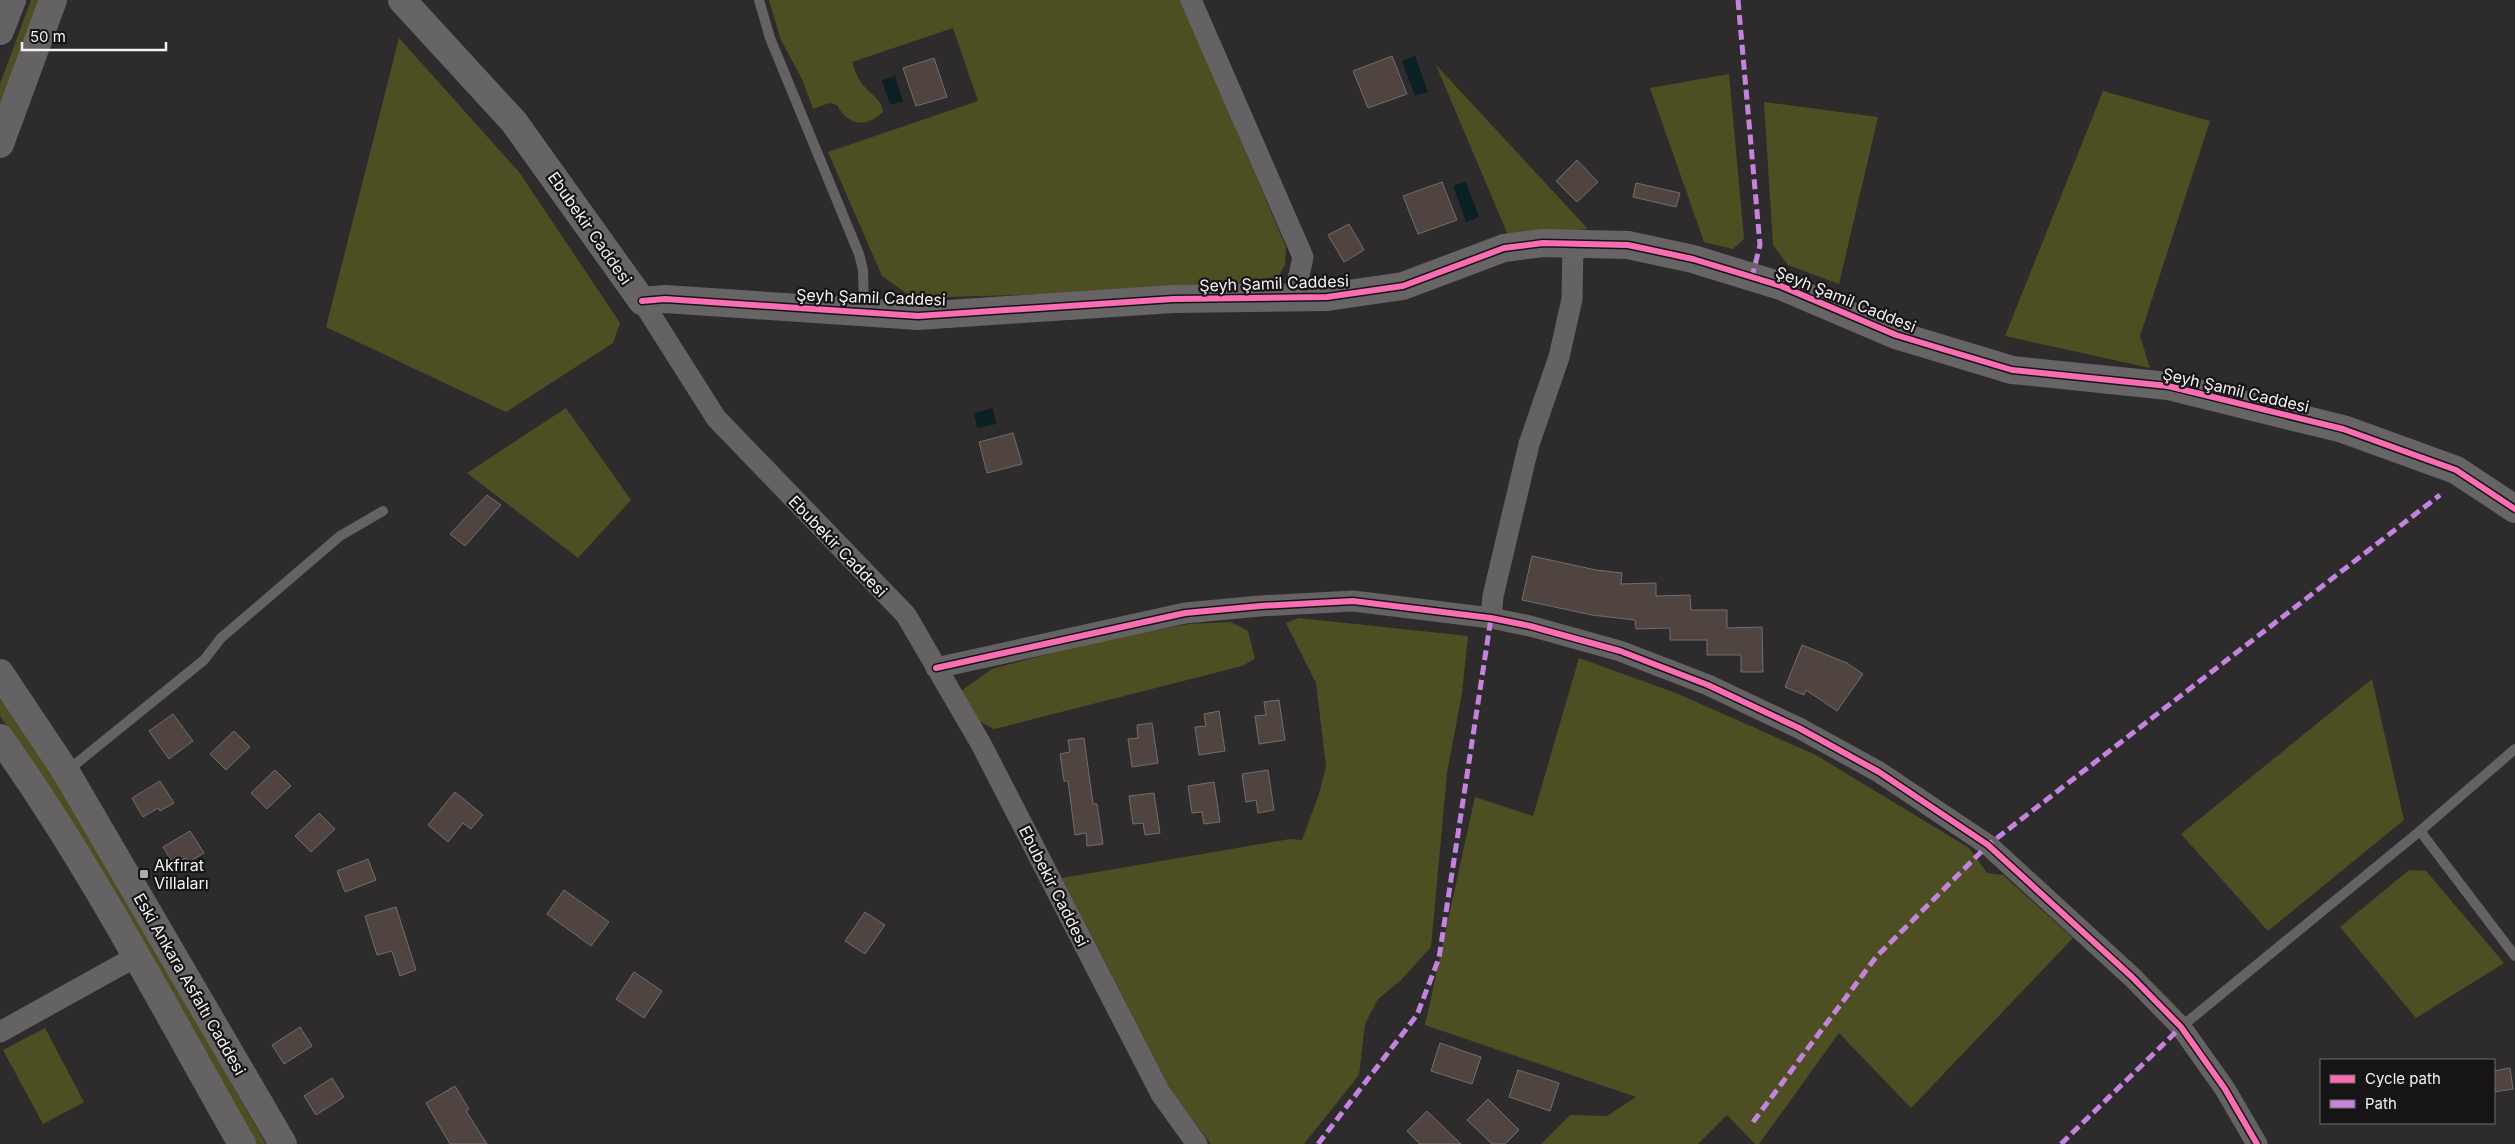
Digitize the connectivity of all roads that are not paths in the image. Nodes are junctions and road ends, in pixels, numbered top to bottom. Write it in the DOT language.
graph roads {
  1 [pos="12,0"];
  2 [pos="53,0"];
  3 [pos="402,0"];
  4 [pos="759,0"];
  5 [pos="1191,0"];
  6 [pos="0,31"];
  7 [pos="0,144"];
  8 [pos="1573,243"];
  9 [pos="1294,298"];
  10 [pos="642,301"];
  11 [pos="864,312"];
  12 [pos="2515,509"];
  13 [pos="383,511"];
  14 [pos="1491,618"];
  15 [pos="936,668"];
  16 [pos="0,673"];
  17 [pos="0,738"];
  18 [pos="2515,749"];
  19 [pos="66,772"];
  20 [pos="2420,831"];
  21 [pos="136,956"];
  22 [pos="2515,956"];
  23 [pos="2181,1027"];
  24 [pos="0,1032"];
  25 [pos="242,1144"];
  26 [pos="283,1144"];
  27 [pos="1197,1144"];
  28 [pos="2257,1144"];
  1 -- 6 [label="main road"];
  2 -- 7 [label="main road"];
  3 -- 10 [label="street, Ebubekir Caddesi"];
  4 -- 11 [label="lane"];
  5 -- 9 [label="street"];
  8 -- 9 [label="street, Şeyh Şamil Caddesi"];
  8 -- 12 [label="street, Şeyh Şamil Caddesi"];
  8 -- 14 [label="street"];
  9 -- 11 [label="street, Şeyh Şamil Caddesi"];
  10 -- 11 [label="street, Şeyh Şamil Caddesi"];
  10 -- 15 [label="street, Ebubekir Caddesi"];
  13 -- 19 [label="lane"];
  14 -- 15 [label="street"];
  14 -- 23 [label="street"];
  15 -- 27 [label="street, Ebubekir Caddesi"];
  16 -- 19 [label="main road, Eski Ankara Asfaltı Caddesi"];
  17 -- 21 [label="main road, Eski Ankara Asfaltı Caddesi"];
  18 -- 20 [label="lane"];
  19 -- 26 [label="main road, Eski Ankara Asfaltı Caddesi"];
  20 -- 22 [label="lane"];
  20 -- 23 [label="lane"];
  21 -- 24 [label="street"];
  21 -- 25 [label="main road, Eski Ankara Asfaltı Caddesi"];
  23 -- 28 [label="street"];
}
